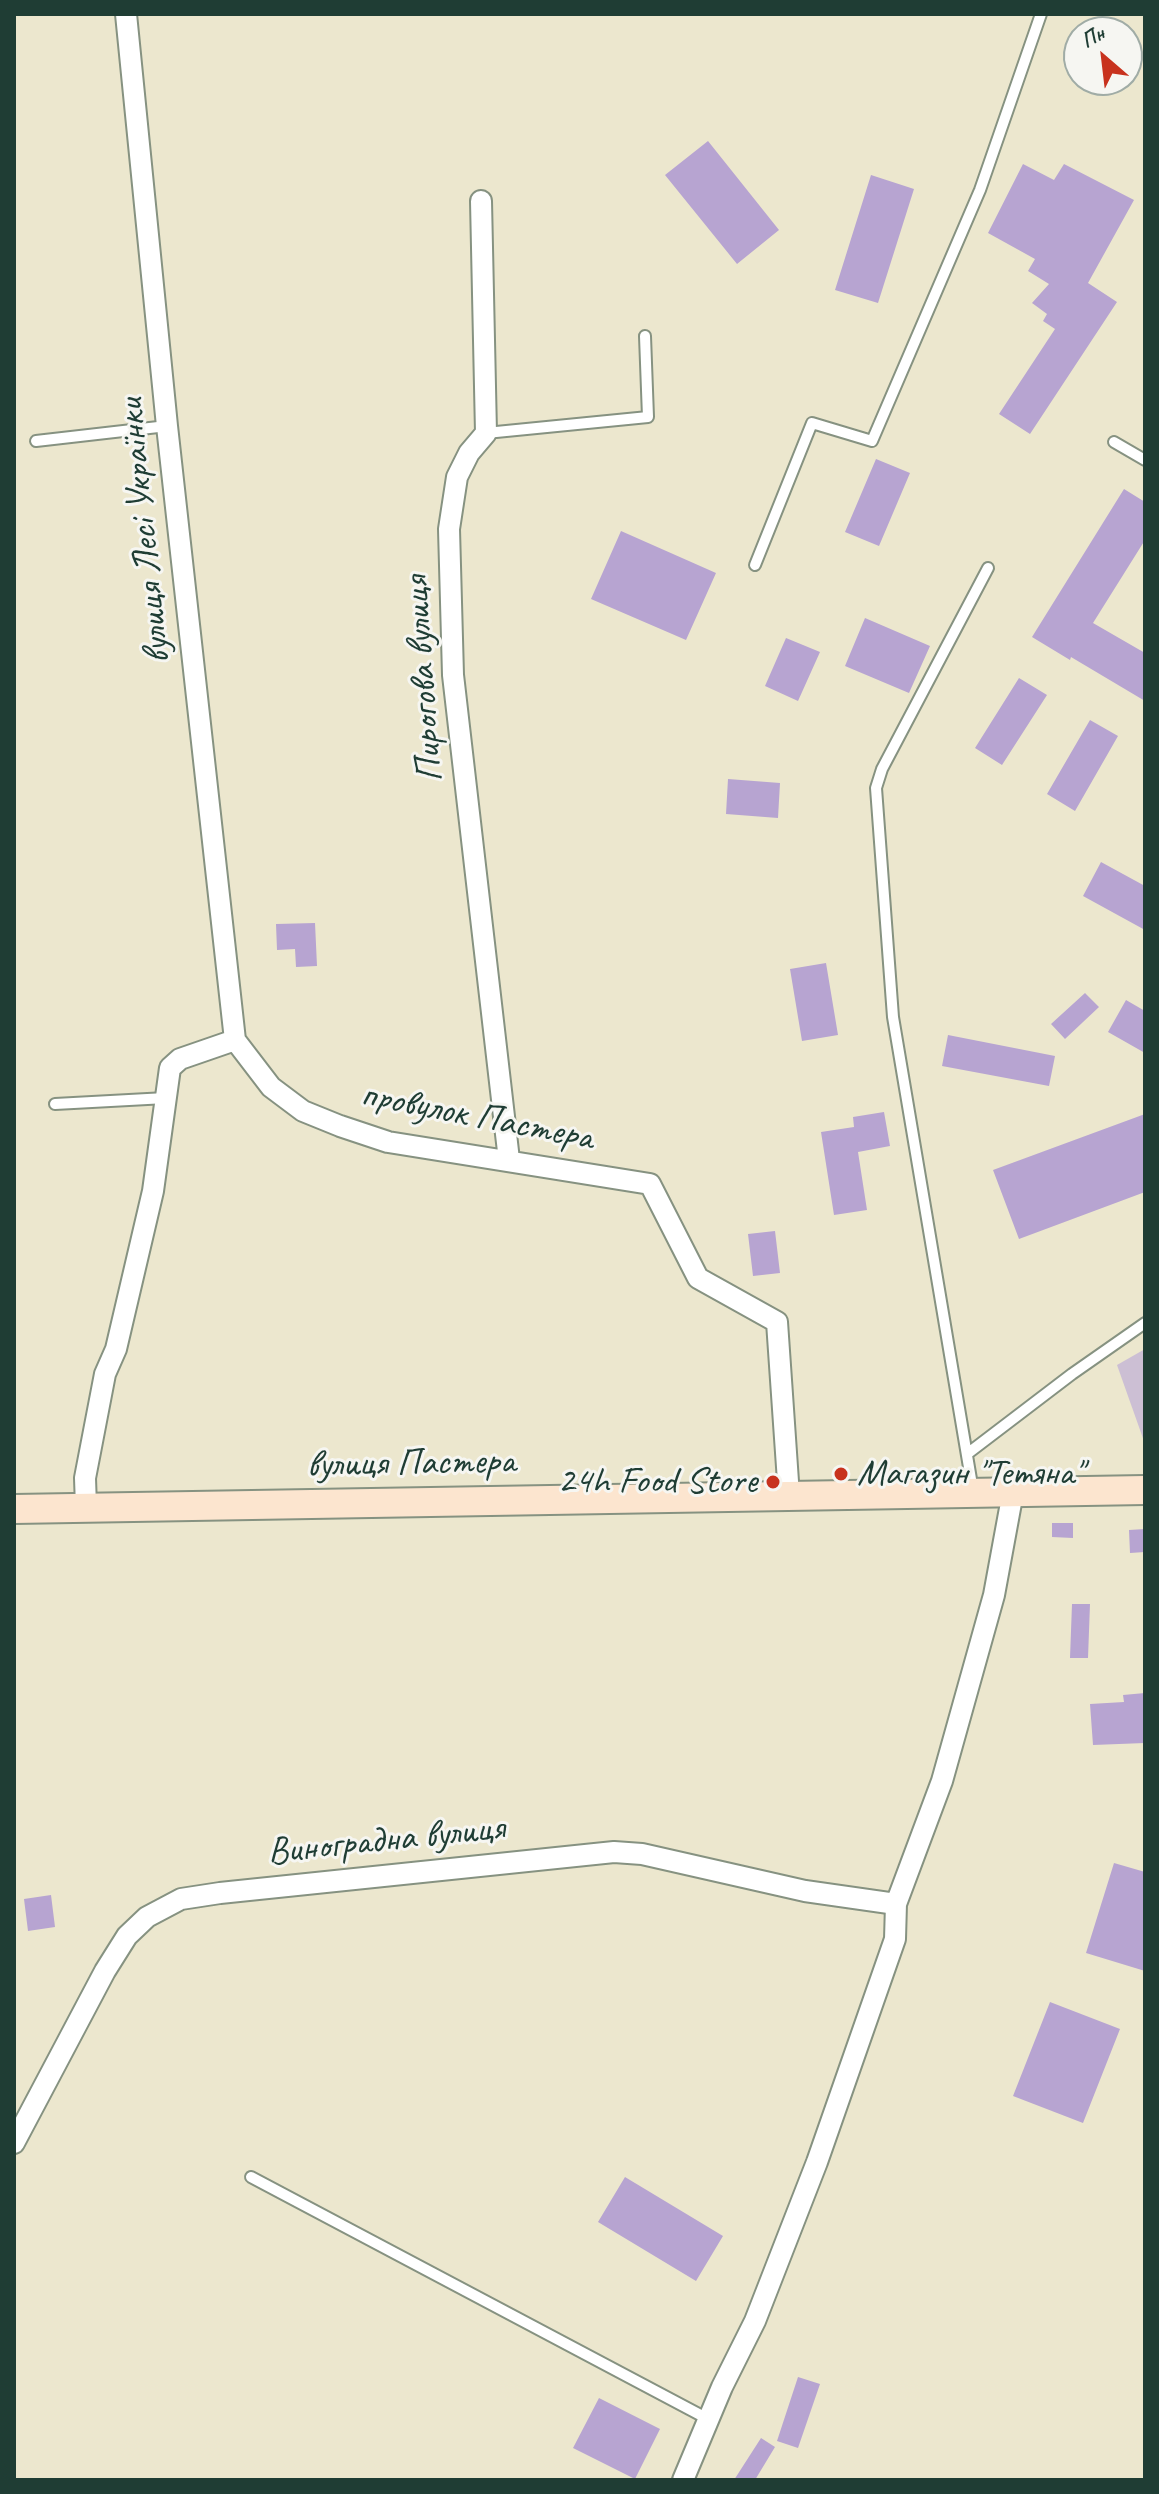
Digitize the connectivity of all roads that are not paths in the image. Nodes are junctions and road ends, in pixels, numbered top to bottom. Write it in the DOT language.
graph roads {
  1 [pos="126,14"];
  2 [pos="1041,14"];
  3 [pos="481,201"];
  4 [pos="645,336"];
  5 [pos="167,426"];
  6 [pos="486,433"];
  7 [pos="36,441"];
  8 [pos="1114,442"];
  9 [pos="1145,460"];
  10 [pos="755,565"];
  11 [pos="988,568"];
  12 [pos="235,1040"];
  13 [pos="166,1098"];
  14 [pos="55,1104"];
  15 [pos="509,1160"];
  16 [pos="1145,1323"];
  17 [pos="967,1454"];
  18 [pos="1145,1490"];
  19 [pos="1013,1492"];
  20 [pos="973,1493"];
  21 [pos="789,1496"];
  22 [pos="86,1507"];
  23 [pos="14,1509"];
  24 [pos="896,1904"];
  25 [pos="14,2143"];
  26 [pos="251,2177"];
  27 [pos="708,2419"];
  28 [pos="683,2480"];
  1 -- 5 [label="street, вулиця Лесі Українки"];
  2 -- 10 [label="lane"];
  3 -- 6 [label="street"];
  4 -- 6 [label="lane"];
  5 -- 7 [label="lane"];
  5 -- 12 [label="street, вулиця Лесі Українки"];
  6 -- 15 [label="street, Пирогова вулиця"];
  8 -- 9 [label="lane"];
  11 -- 17 [label="lane"];
  12 -- 13 [label="street"];
  12 -- 15 [label="street, провулок Пастера"];
  13 -- 14 [label="lane"];
  13 -- 22 [label="street"];
  15 -- 21 [label="street, провулок Пастера"];
  16 -- 17 [label="lane"];
  17 -- 20 [label="lane"];
  18 -- 19 [label="street, вулиця Пастера"];
  19 -- 20 [label="street, вулиця Пастера"];
  19 -- 24 [label="street"];
  20 -- 21 [label="street, вулиця Пастера"];
  21 -- 22 [label="street, вулиця Пастера"];
  22 -- 23 [label="street, вулиця Пастера"];
  24 -- 25 [label="street, Виноградна вулиця"];
  24 -- 27 [label="street"];
  26 -- 27 [label="lane"];
  27 -- 28 [label="street"];
}
